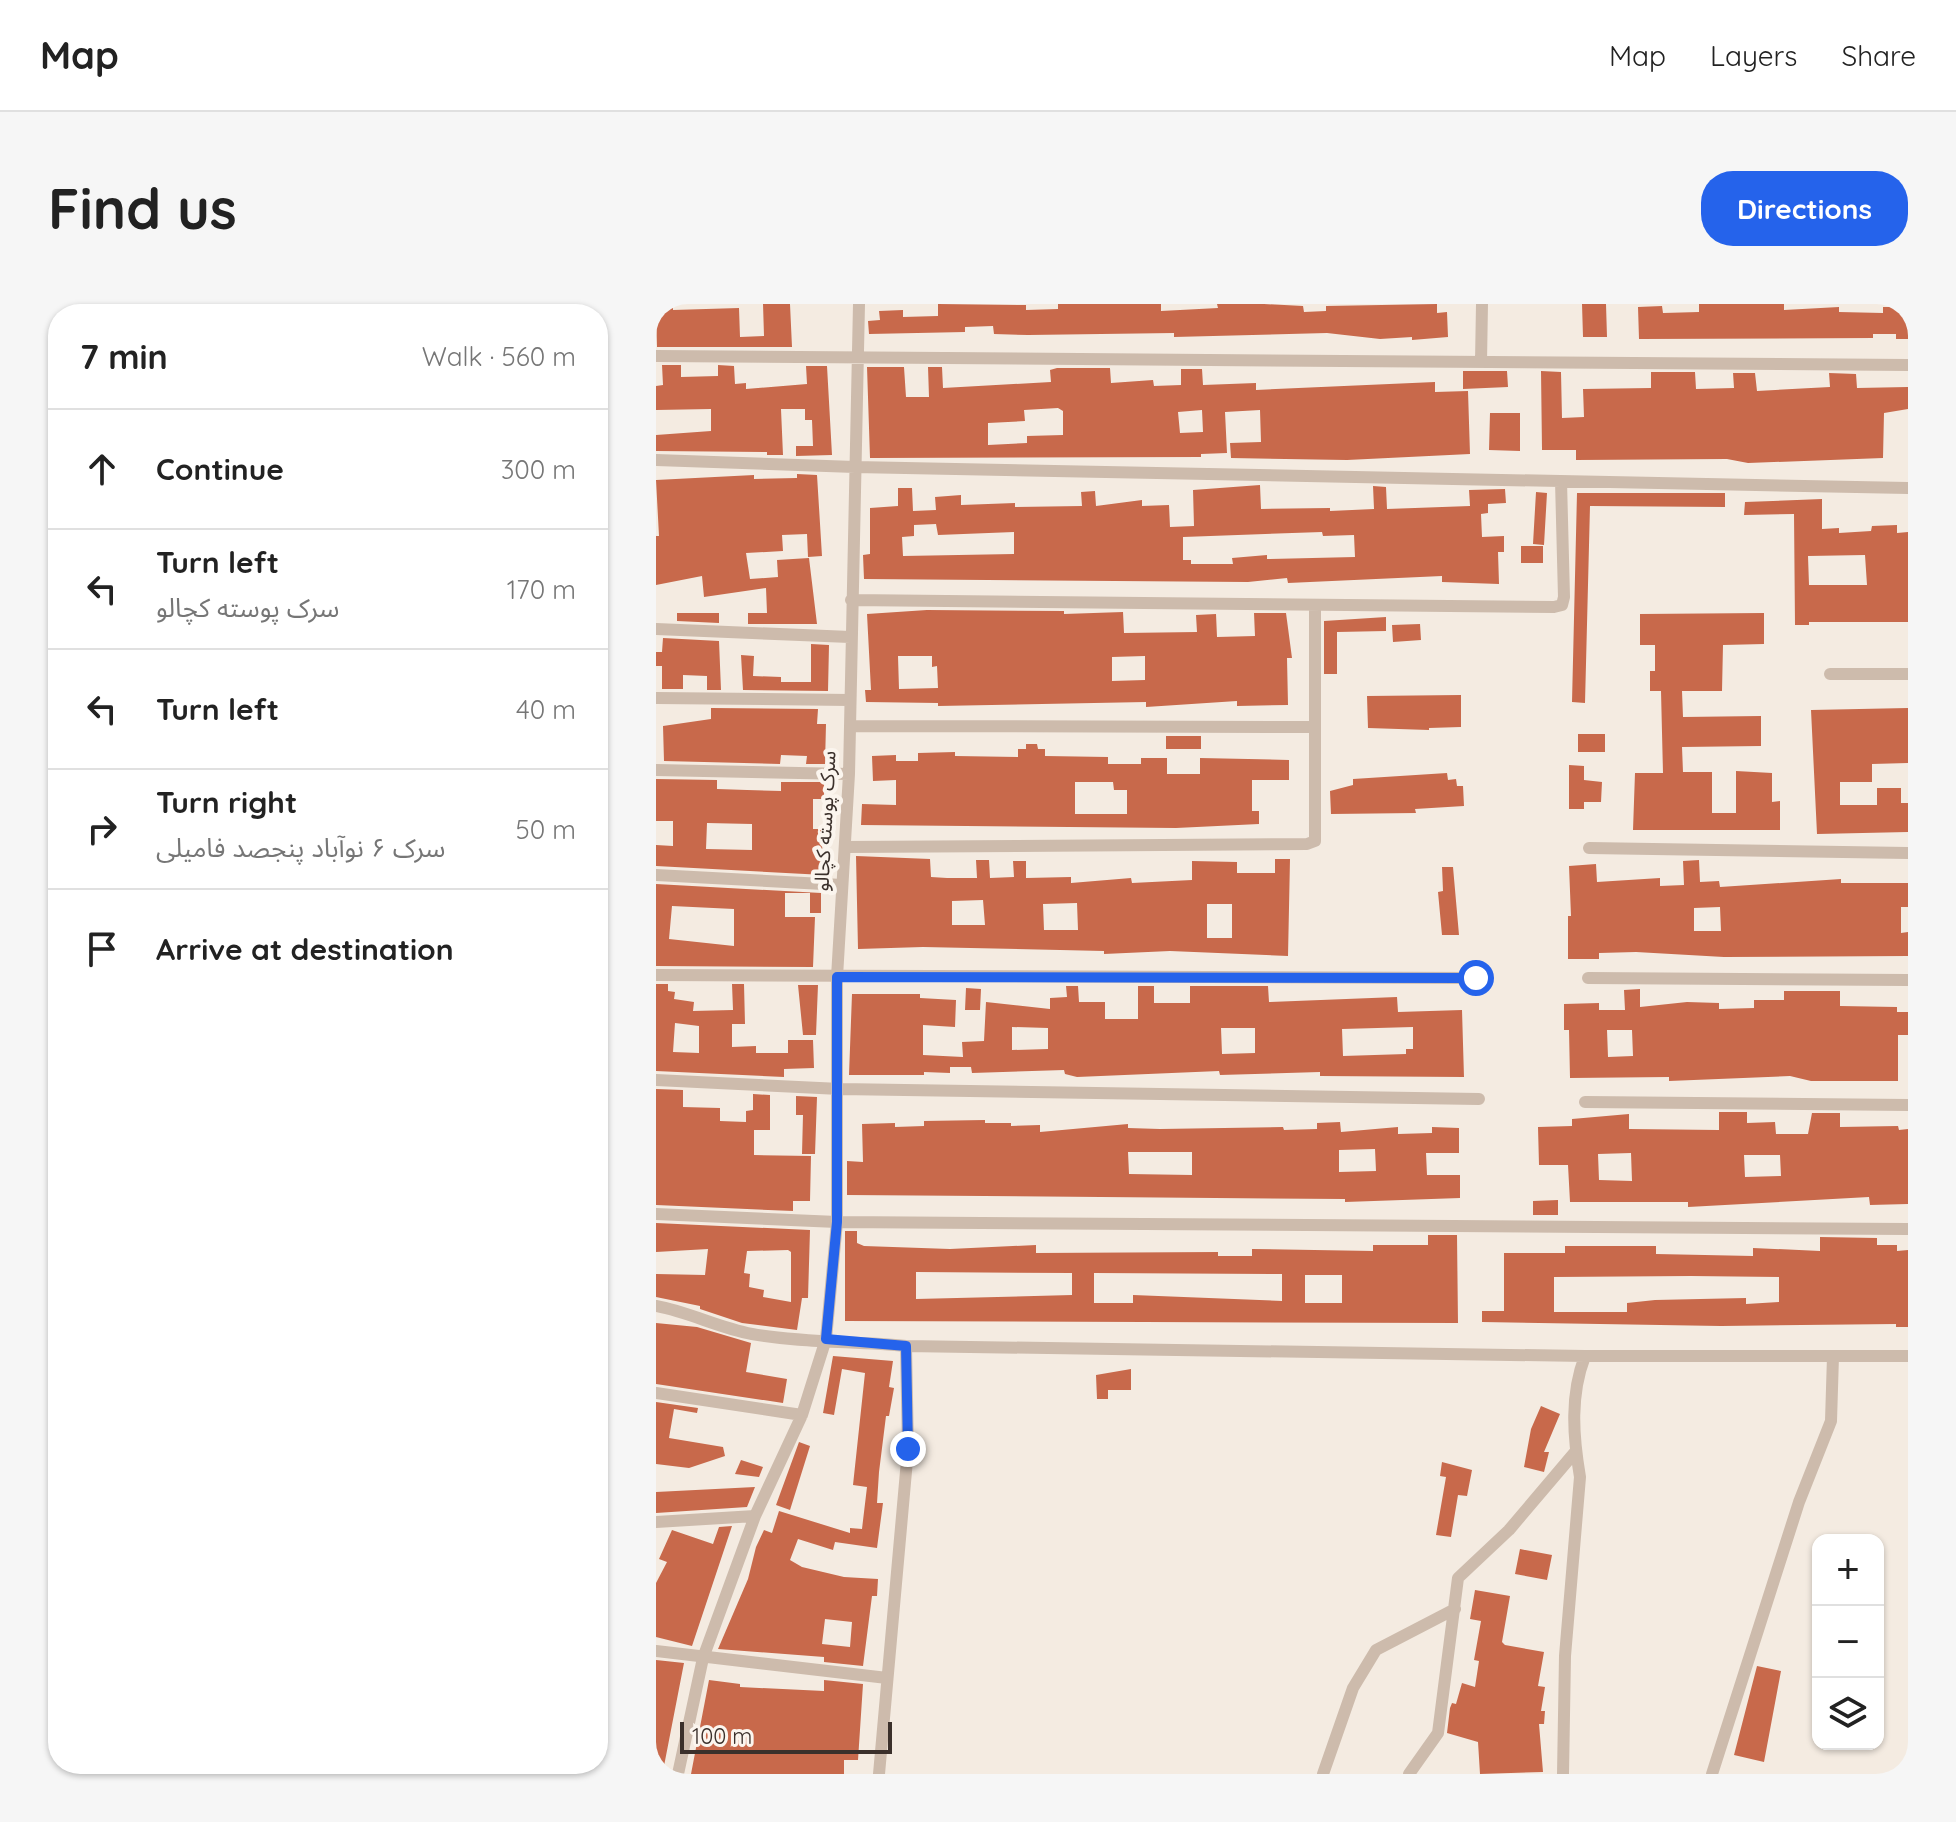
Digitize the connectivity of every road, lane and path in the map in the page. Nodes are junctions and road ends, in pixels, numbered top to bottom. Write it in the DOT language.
graph roads {
  1 [pos="859,304"];
  2 [pos="1482,304"];
  3 [pos="656,356"];
  4 [pos="858,358"];
  5 [pos="1481,362"];
  6 [pos="1908,365"];
  7 [pos="656,460"];
  8 [pos="855,467"];
  9 [pos="1561,481"];
  10 [pos="1908,488"];
  11 [pos="851,600"];
  12 [pos="1315,605"];
  13 [pos="656,629"];
  14 [pos="850,637"];
  15 [pos="1830,674"];
  16 [pos="1908,674"];
  17 [pos="656,698"];
  18 [pos="850,700"];
  19 [pos="850,726"];
  20 [pos="1315,727"];
  21 [pos="656,770"];
  22 [pos="849,774"];
  23 [pos="845,847"];
  24 [pos="1589,848"];
  25 [pos="1908,853"];
  26 [pos="656,875"];
  27 [pos="842,885"];
  28 [pos="656,975"];
  29 [pos="837,977"];
  30 [pos="1476,978"];
  31 [pos="1588,978"];
  32 [pos="1908,980"];
  33 [pos="656,1080"];
  34 [pos="840,1089"];
  35 [pos="1479,1099"];
  36 [pos="1585,1102"];
  37 [pos="1908,1105"];
  38 [pos="656,1214"];
  39 [pos="837,1222"];
  40 [pos="1908,1229"];
  41 [pos="656,1306"];
  42 [pos="826,1339"];
  43 [pos="906,1346"];
  44 [pos="1585,1356"];
  45 [pos="1833,1356"];
  46 [pos="1908,1356"];
  47 [pos="656,1393"];
  48 [pos="802,1415"];
  49 [pos="1576,1451"];
  50 [pos="755,1516"];
  51 [pos="656,1522"];
  52 [pos="1455,1609"];
  53 [pos="656,1651"];
  54 [pos="703,1658"];
  55 [pos="887,1678"];
  56 [pos="678,1774"];
  57 [pos="879,1774"];
  58 [pos="1323,1774"];
  59 [pos="1409,1774"];
  60 [pos="1563,1774"];
  61 [pos="1712,1774"];
  1 -- 4 [label="street, سرک پوسته کچالو"];
  2 -- 5 [label="street"];
  3 -- 4 [label="street"];
  4 -- 5 [label="street"];
  4 -- 8 [label="street, سرک پوسته کچالو"];
  5 -- 6 [label="street"];
  7 -- 8 [label="street"];
  8 -- 9 [label="street"];
  8 -- 11 [label="street, سرک پوسته کچالو"];
  9 -- 10 [label="street"];
  9 -- 12 [label="street"];
  11 -- 12 [label="street"];
  11 -- 14 [label="street, سرک پوسته کچالو"];
  12 -- 20 [label="street"];
  13 -- 14 [label="street"];
  14 -- 18 [label="street, سرک پوسته کچالو"];
  15 -- 16 [label="street"];
  17 -- 18 [label="street"];
  18 -- 19 [label="street, سرک پوسته کچالو"];
  19 -- 20 [label="street"];
  19 -- 22 [label="street, سرک پوسته کچالو"];
  20 -- 23 [label="street"];
  21 -- 22 [label="street"];
  22 -- 23 [label="street, سرک پوسته کچالو"];
  23 -- 27 [label="street, سرک پوسته کچالو"];
  24 -- 25 [label="street"];
  26 -- 27 [label="street"];
  27 -- 29 [label="street, سرک پوسته کچالو"];
  28 -- 29 [label="street"];
  29 -- 30 [label="street"];
  29 -- 34 [label="street, سرک پوسته کچالو"];
  31 -- 32 [label="street"];
  33 -- 34 [label="street"];
  34 -- 35 [label="street"];
  34 -- 39 [label="street, سرک پوسته کچالو"];
  36 -- 37 [label="street"];
  38 -- 39 [label="street"];
  39 -- 40 [label="street"];
  39 -- 42 [label="street, سرک پوسته کچالو"];
  41 -- 42 [label="street"];
  42 -- 43 [label="street"];
  42 -- 48 [label="street, سرک پوسته کچالو"];
  43 -- 44 [label="street"];
  43 -- 55 [label="street"];
  44 -- 45 [label="street"];
  44 -- 49 [label="street"];
  45 -- 46 [label="street"];
  45 -- 61 [label="street"];
  47 -- 48 [label="street"];
  48 -- 50 [label="street, سرک پوسته کچالو"];
  49 -- 52 [label="street"];
  49 -- 60 [label="street"];
  50 -- 51 [label="street"];
  50 -- 54 [label="street, سرک پوسته کچالو"];
  52 -- 58 [label="street"];
  52 -- 59 [label="street"];
  53 -- 54 [label="street"];
  54 -- 55 [label="street"];
  54 -- 56 [label="street, سرک پوسته کچالو"];
  55 -- 57 [label="street"];
}
